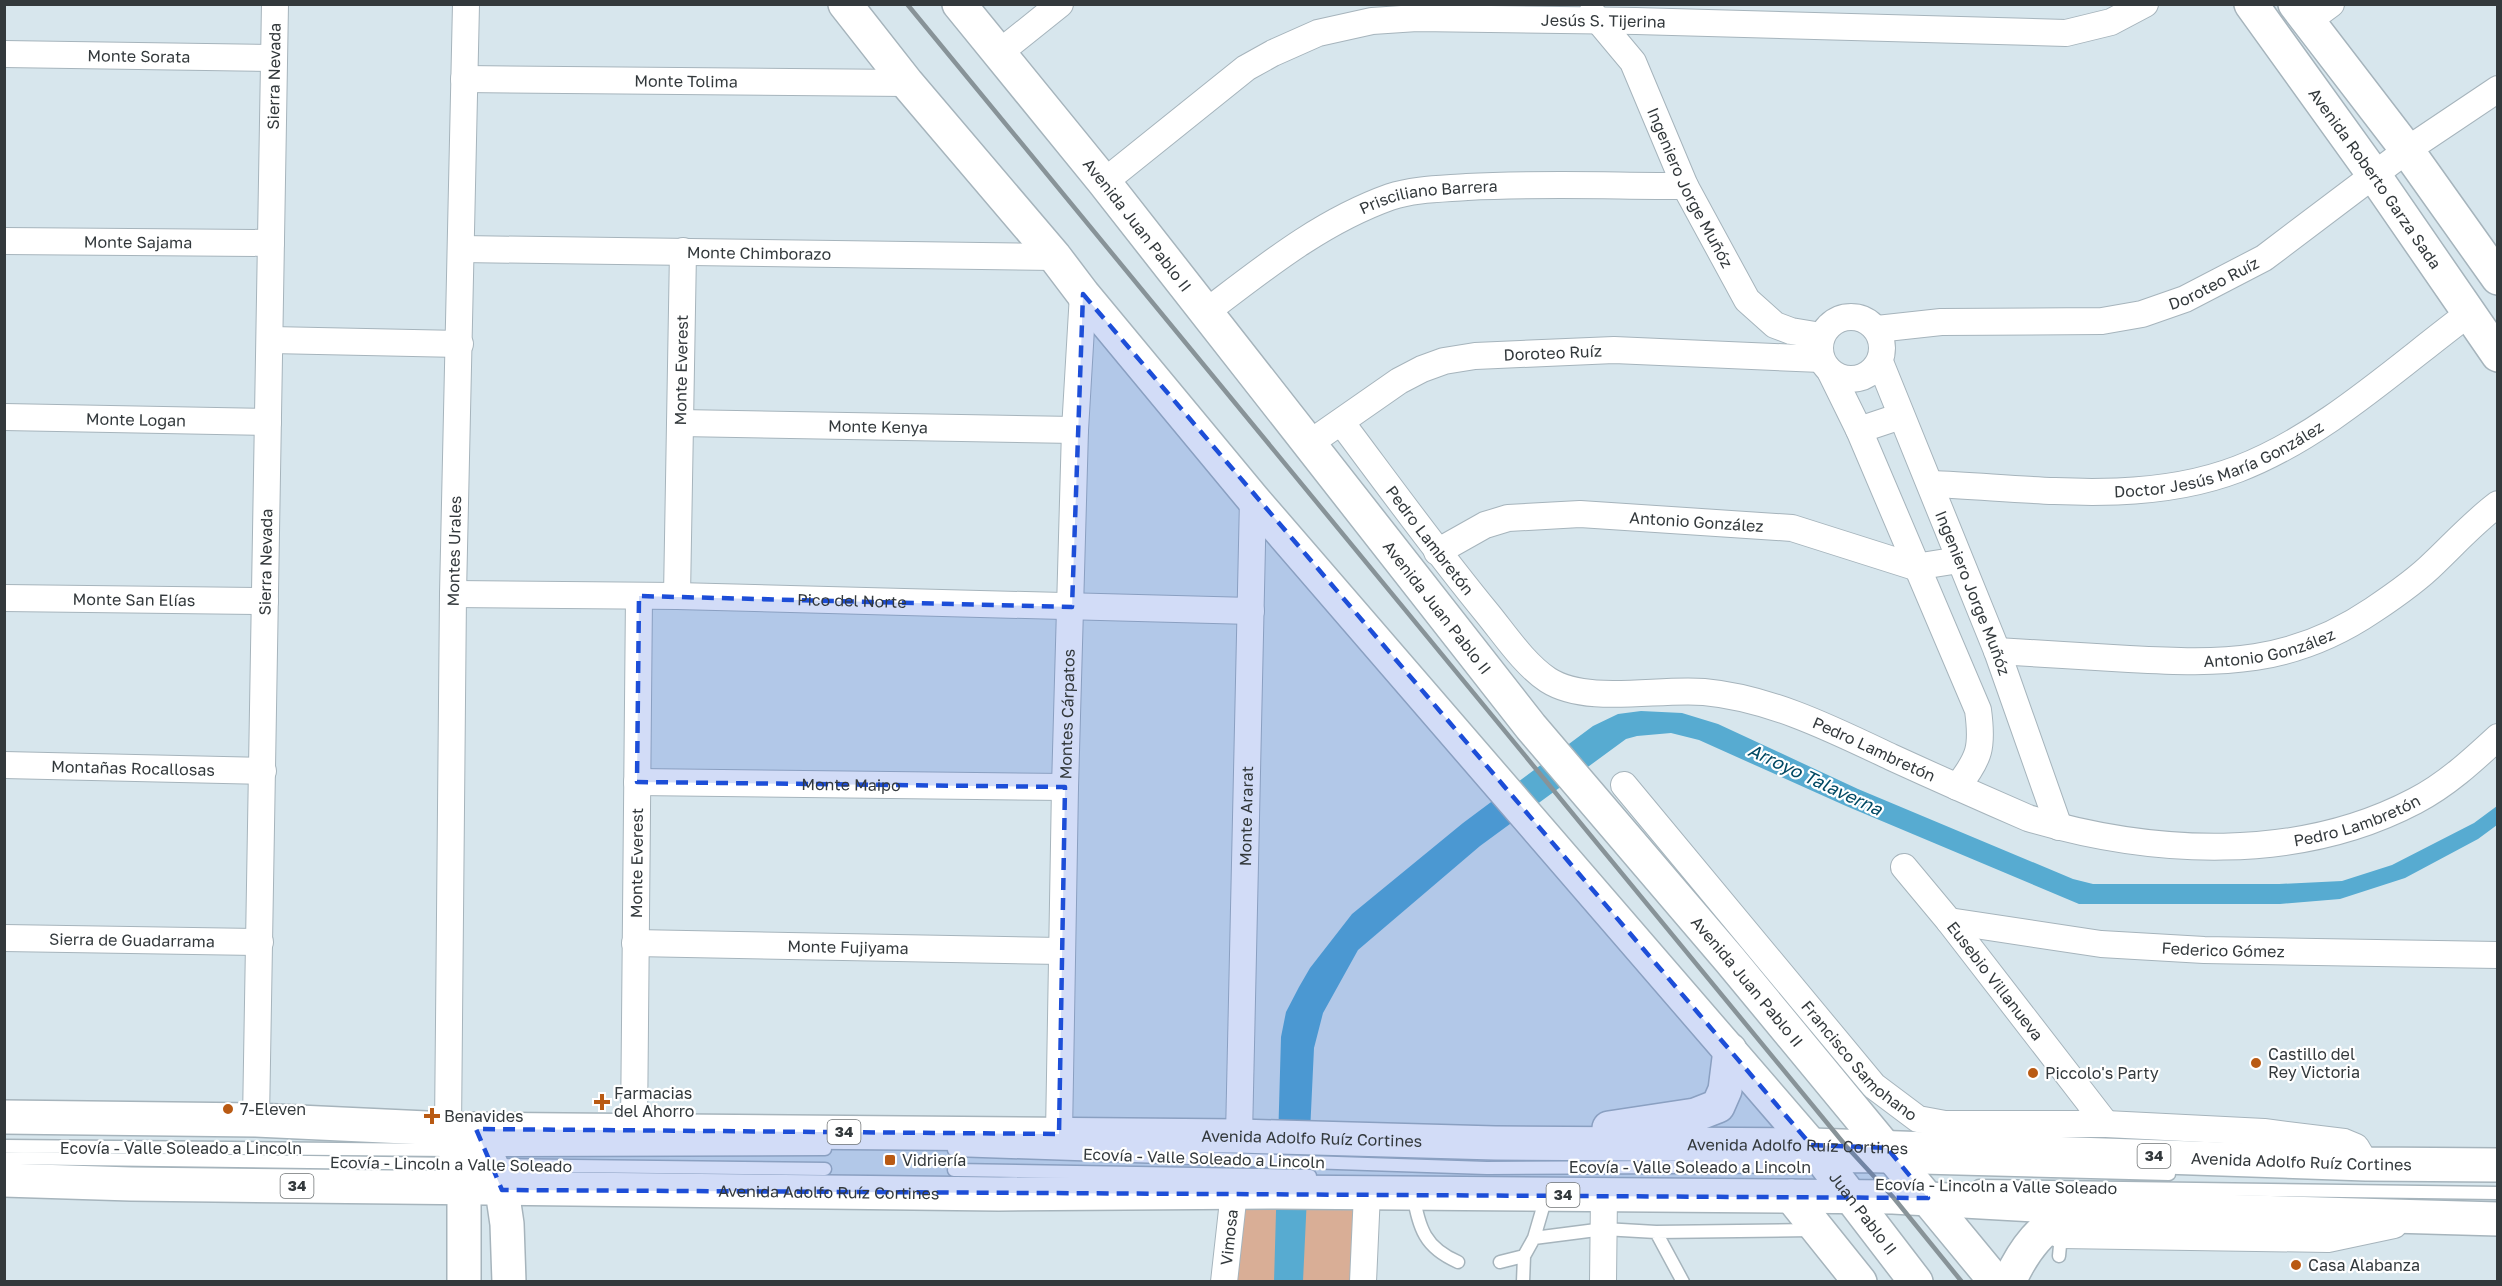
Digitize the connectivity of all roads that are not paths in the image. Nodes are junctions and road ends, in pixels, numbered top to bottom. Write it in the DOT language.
graph roads {
  1 [pos="275,4"];
  2 [pos="466,4"];
  3 [pos="846,4"];
  4 [pos="959,4"];
  5 [pos="1060,4"];
  6 [pos="2145,4"];
  7 [pos="2251,4"];
  8 [pos="2311,10"];
  9 [pos="1592,13"];
  10 [pos="1632,13"];
  11 [pos="999,53"];
  12 [pos="4,54"];
  13 [pos="274,58"];
  14 [pos="1634,62"];
  15 [pos="464,79"];
  16 [pos="907,83"];
  17 [pos="2498,90"];
  18 [pos="2407,150"];
  19 [pos="2374,175"];
  20 [pos="1104,182"];
  21 [pos="1685,186"];
  22 [pos="4,241"];
  23 [pos="271,243"];
  24 [pos="462,249"];
  25 [pos="683,251"];
  26 [pos="1055,257"];
  27 [pos="2498,278"];
  28 [pos="1083,294"];
  29 [pos="1206,312"];
  30 [pos="2468,314"];
  31 [pos="1877,329"];
  32 [pos="271,340"];
  33 [pos="460,344"];
  34 [pos="2498,355"];
  35 [pos="1824,356"];
  36 [pos="1880,362"];
  37 [pos="1901,416"];
  38 [pos="4,417"];
  39 [pos="268,422"];
  40 [pos="1341,422"];
  41 [pos="680,423"];
  42 [pos="1075,430"];
  43 [pos="1860,430"];
  44 [pos="1310,443"];
  45 [pos="1932,484"];
  46 [pos="1253,499"];
  47 [pos="2498,504"];
  48 [pos="1437,552"];
  49 [pos="1959,560"];
  50 [pos="1915,567"];
  51 [pos="453,594"];
  52 [pos="639,596"];
  53 [pos="677,596"];
  54 [pos="4,598"];
  55 [pos="265,601"];
  56 [pos="1072,607"];
  57 [pos="1251,611"];
  58 [pos="1997,651"];
  59 [pos="2498,737"];
  60 [pos="4,765"];
  61 [pos="263,771"];
  62 [pos="637,782"];
  63 [pos="1624,785"];
  64 [pos="1065,788"];
  65 [pos="1957,788"];
  66 [pos="2059,827"];
  67 [pos="1904,867"];
  68 [pos="1949,921"];
  69 [pos="4,938"];
  70 [pos="260,942"];
  71 [pos="635,943"];
  72 [pos="1061,951"];
  73 [pos="2498,955"];
  74 [pos="1730,1050"];
  75 [pos="4,1117"];
  76 [pos="256,1120"];
  77 [pos="2106,1124"];
  78 [pos="634,1130"];
  79 [pos="1059,1134"];
  80 [pos="1239,1136"];
  81 [pos="1495,1143"];
  82 [pos="4,1146"];
  83 [pos="825,1149"];
  84 [pos="954,1150"];
  85 [pos="471,1153"];
  86 [pos="4,1158"];
  87 [pos="2366,1164"];
  88 [pos="2498,1165"];
  89 [pos="825,1169"];
  90 [pos="954,1170"];
  91 [pos="1832,1173"];
  92 [pos="2188,1174"];
  93 [pos="1325,1176"];
  94 [pos="1913,1177"];
  95 [pos="2307,1177"];
  96 [pos="2450,1179"];
  97 [pos="4,1180"];
  98 [pos="1744,1183"];
  99 [pos="1358,1185"];
  100 [pos="1965,1186"];
  101 [pos="1608,1188"];
  102 [pos="1234,1192"];
  103 [pos="1413,1193"];
  104 [pos="2498,1193"];
  105 [pos="1547,1196"];
  106 [pos="1791,1196"];
  107 [pos="2498,1219"];
  108 [pos="1604,1229"];
  109 [pos="1818,1230"];
  110 [pos="1656,1232"];
  111 [pos="2059,1232"];
  112 [pos="1534,1238"];
  113 [pos="1524,1256"];
  114 [pos="1458,1262"];
  115 [pos="1500,1262"];
  116 [pos="464,1281"];
  117 [pos="509,1281"];
  118 [pos="1224,1281"];
  119 [pos="1363,1281"];
  120 [pos="1523,1281"];
  121 [pos="1602,1281"];
  122 [pos="1683,1281"];
  123 [pos="1860,1281"];
  124 [pos="1916,1281"];
  125 [pos="1996,1281"];
  126 [pos="2009,1281"];
  1 -- 13 [label="street, Sierra Nevada"];
  2 -- 15 [label="street, Montes Urales"];
  3 -- 16 [label="main road"];
  4 -- 11 [label="main road, Avenida Juan Pablo II"];
  5 -- 11 [label="street"];
  6 -- 10 [label="street, Jesús S. Tijerina"];
  7 -- 19 [label="main road, Avenida Roberto Garza Sada"];
  8 -- 18 [label="main road"];
  9 -- 10 [label="street, Jesús S. Tijerina"];
  9 -- 14 [label="street, Ingeniero Jorge Muñóz"];
  9 -- 20 [label="street, Jesús S. Tijerina"];
  10 -- 14 [label="street, Ingeniero Jorge Muñóz"];
  11 -- 20 [label="main road, Avenida Juan Pablo II"];
  12 -- 13 [label="street, Monte Sorata"];
  13 -- 23 [label="street, Sierra Nevada"];
  14 -- 21 [label="street, Ingeniero Jorge Muñóz"];
  15 -- 16 [label="street, Monte Tolima"];
  15 -- 24 [label="street, Montes Urales"];
  16 -- 26 [label="main road"];
  17 -- 18 [label="street, Doroteo Ruíz"];
  18 -- 19 [label="street, Doroteo Ruíz"];
  18 -- 27 [label="main road"];
  19 -- 30 [label="main road, Avenida Roberto Garza Sada"];
  19 -- 31 [label="street, Doroteo Ruíz"];
  20 -- 29 [label="main road, Avenida Juan Pablo II"];
  21 -- 29 [label="street, Prisciliano Barrera"];
  21 -- 35 [label="street, Ingeniero Jorge Muñóz"];
  22 -- 23 [label="street, Monte Sajama"];
  23 -- 32 [label="street, Sierra Nevada"];
  24 -- 25 [label="street, Monte Chimborazo"];
  24 -- 33 [label="street, Montes Urales"];
  25 -- 26 [label="street, Monte Chimborazo"];
  25 -- 41 [label="street, Monte Everest"];
  26 -- 28 [label="main road"];
  28 -- 42 [label="street, Montes Cárpatos"];
  28 -- 46 [label="main road"];
  29 -- 44 [label="main road, Avenida Juan Pablo II"];
  30 -- 34 [label="main road, Avenida Roberto Garza Sada"];
  30 -- 45 [label="street, Doctor Jesús María González"];
  31 -- 35 [label="street"];
  31 -- 36 [label="street"];
  32 -- 33 [label="street"];
  32 -- 39 [label="street, Sierra Nevada"];
  33 -- 51 [label="street, Montes Urales"];
  35 -- 36 [label="street"];
  35 -- 40 [label="street, Doroteo Ruíz"];
  35 -- 43 [label="street"];
  36 -- 37 [label="street, Ingeniero Jorge Muñóz"];
  37 -- 43 [label="street"];
  37 -- 45 [label="street, Ingeniero Jorge Muñóz"];
  38 -- 39 [label="street, Monte Logan"];
  39 -- 55 [label="street, Sierra Nevada"];
  40 -- 44 [label="street, Doroteo Ruíz"];
  40 -- 48 [label="street, Pedro Lambretón"];
  41 -- 42 [label="street, Monte Kenya"];
  41 -- 53 [label="street, Monte Everest"];
  42 -- 56 [label="street, Montes Cárpatos"];
  43 -- 50 [label="street"];
  44 -- 94 [label="main road, Avenida Juan Pablo II"];
  45 -- 49 [label="street, Ingeniero Jorge Muñóz"];
  46 -- 57 [label="street, Monte Ararat"];
  46 -- 74 [label="main road"];
  47 -- 58 [label="street, Antonio González"];
  48 -- 50 [label="street, Antonio González"];
  48 -- 65 [label="street, Pedro Lambretón"];
  49 -- 50 [label="street, Antonio González"];
  49 -- 58 [label="street, Ingeniero Jorge Muñóz"];
  50 -- 65 [label="street"];
  51 -- 52 [label="street, Pico del Norte"];
  51 -- 85 [label="street, Montes Urales"];
  52 -- 53 [label="street, Pico del Norte"];
  52 -- 62 [label="street, Monte Everest"];
  53 -- 56 [label="street, Pico del Norte"];
  54 -- 55 [label="street, Monte San Elías"];
  55 -- 61 [label="street, Sierra Nevada"];
  56 -- 57 [label="street, Pico del Norte"];
  56 -- 64 [label="street, Montes Cárpatos"];
  57 -- 80 [label="street, Monte Ararat"];
  58 -- 66 [label="street, Ingeniero Jorge Muñóz"];
  59 -- 66 [label="street, Pedro Lambretón"];
  60 -- 61 [label="street, Montañas Rocallosas"];
  61 -- 70 [label="street, Sierra Nevada"];
  62 -- 64 [label="street, Monte Maipo"];
  62 -- 71 [label="street, Monte Everest"];
  63 -- 77 [label="street, Francisco Samohano"];
  64 -- 72 [label="street, Montes Cárpatos"];
  65 -- 66 [label="street, Pedro Lambretón"];
  67 -- 68 [label="street, Eusebio Villanueva"];
  68 -- 73 [label="street, Federico Gómez"];
  68 -- 77 [label="street, Eusebio Villanueva"];
  69 -- 70 [label="street, Sierra de Guadarrama"];
  70 -- 76 [label="street, Sierra Nevada"];
  71 -- 72 [label="street, Monte Fujiyama"];
  71 -- 78 [label="street, Monte Everest"];
  72 -- 79 [label="street, Montes Cárpatos"];
  74 -- 81 [label="main road"];
  74 -- 91 [label="main road"];
  75 -- 76 [label="main road, Avenida Adolfo Ruíz Cortines / 34"];
  76 -- 85 [label="main road, Avenida Adolfo Ruíz Cortines / 34"];
  77 -- 87 [label="street, Francisco Samohano"];
  78 -- 79 [label="main road, Avenida Adolfo Ruíz Cortines / 34"];
  78 -- 85 [label="main road, Avenida Adolfo Ruíz Cortines / 34"];
  79 -- 80 [label="main road, Avenida Adolfo Ruíz Cortines / 34"];
  80 -- 81 [label="main road, Avenida Adolfo Ruíz Cortines / 34"];
  81 -- 91 [label="main road, Avenida Adolfo Ruíz Cortines / 34"];
  82 -- 85 [label="lane, Ecovía - Valle Soleado a Lincoln"];
  83 -- 85 [label="lane, Ecovía - Valle Soleado a Lincoln"];
  84 -- 91 [label="lane, Ecovía - Valle Soleado a Lincoln"];
  85 -- 86 [label="lane, Ecovía - Lincoln a Valle Soleado"];
  85 -- 89 [label="lane, Ecovía - Lincoln a Valle Soleado"];
  85 -- 97 [label="main road, Avenida Adolfo Ruíz Cortines / 34"];
  85 -- 102 [label="main road, Avenida Adolfo Ruíz Cortines / 34"];
  85 -- 116 [label="main road"];
  85 -- 117 [label="main road"];
  87 -- 88 [label="main road, Avenida Adolfo Ruíz Cortines / 34"];
  87 -- 94 [label="main road, Avenida Adolfo Ruíz Cortines / 34"];
  90 -- 93 [label="lane"];
  91 -- 94 [label="main road, Avenida Adolfo Ruíz Cortines / 34"];
  91 -- 94 [label="main road, Avenida Adolfo Ruíz Cortines / 34"];
  91 -- 98 [label="lane"];
  91 -- 106 [label="main road, Avenida Adolfo Ruíz Cortines / 34"];
  91 -- 124 [label="main road, Juan Pablo II"];
  92 -- 94 [label="lane"];
  94 -- 111 [label="main road, Avenida Adolfo Ruíz Cortines / 34"];
  94 -- 125 [label="main road"];
  95 -- 96 [label="lane"];
  99 -- 101 [label="lane"];
  99 -- 102 [label="main road, Avenida Adolfo Ruíz Cortines / 34"];
  99 -- 103 [label="main road, Avenida Adolfo Ruíz Cortines / 34"];
  99 -- 119 [label="street"];
  100 -- 104 [label="lane, Ecovía - Lincoln a Valle Soleado"];
  101 -- 105 [label="main road, Avenida Adolfo Ruíz Cortines / 34"];
  101 -- 106 [label="main road, Avenida Adolfo Ruíz Cortines / 34"];
  101 -- 108 [label="street"];
  102 -- 118 [label="street, Vimosa"];
  103 -- 105 [label="main road, Avenida Adolfo Ruíz Cortines / 34"];
  103 -- 114 [label="lane"];
  105 -- 112 [label="lane"];
  106 -- 109 [label="main road"];
  107 -- 111 [label="main road, Avenida Adolfo Ruíz Cortines / 34"];
  108 -- 110 [label="lane"];
  108 -- 112 [label="lane"];
  108 -- 121 [label="street"];
  109 -- 110 [label="lane"];
  109 -- 123 [label="main road"];
  110 -- 122 [label="lane"];
  111 -- 126 [label="main road"];
  112 -- 113 [label="lane"];
  113 -- 115 [label="lane"];
  113 -- 120 [label="lane"];
}
